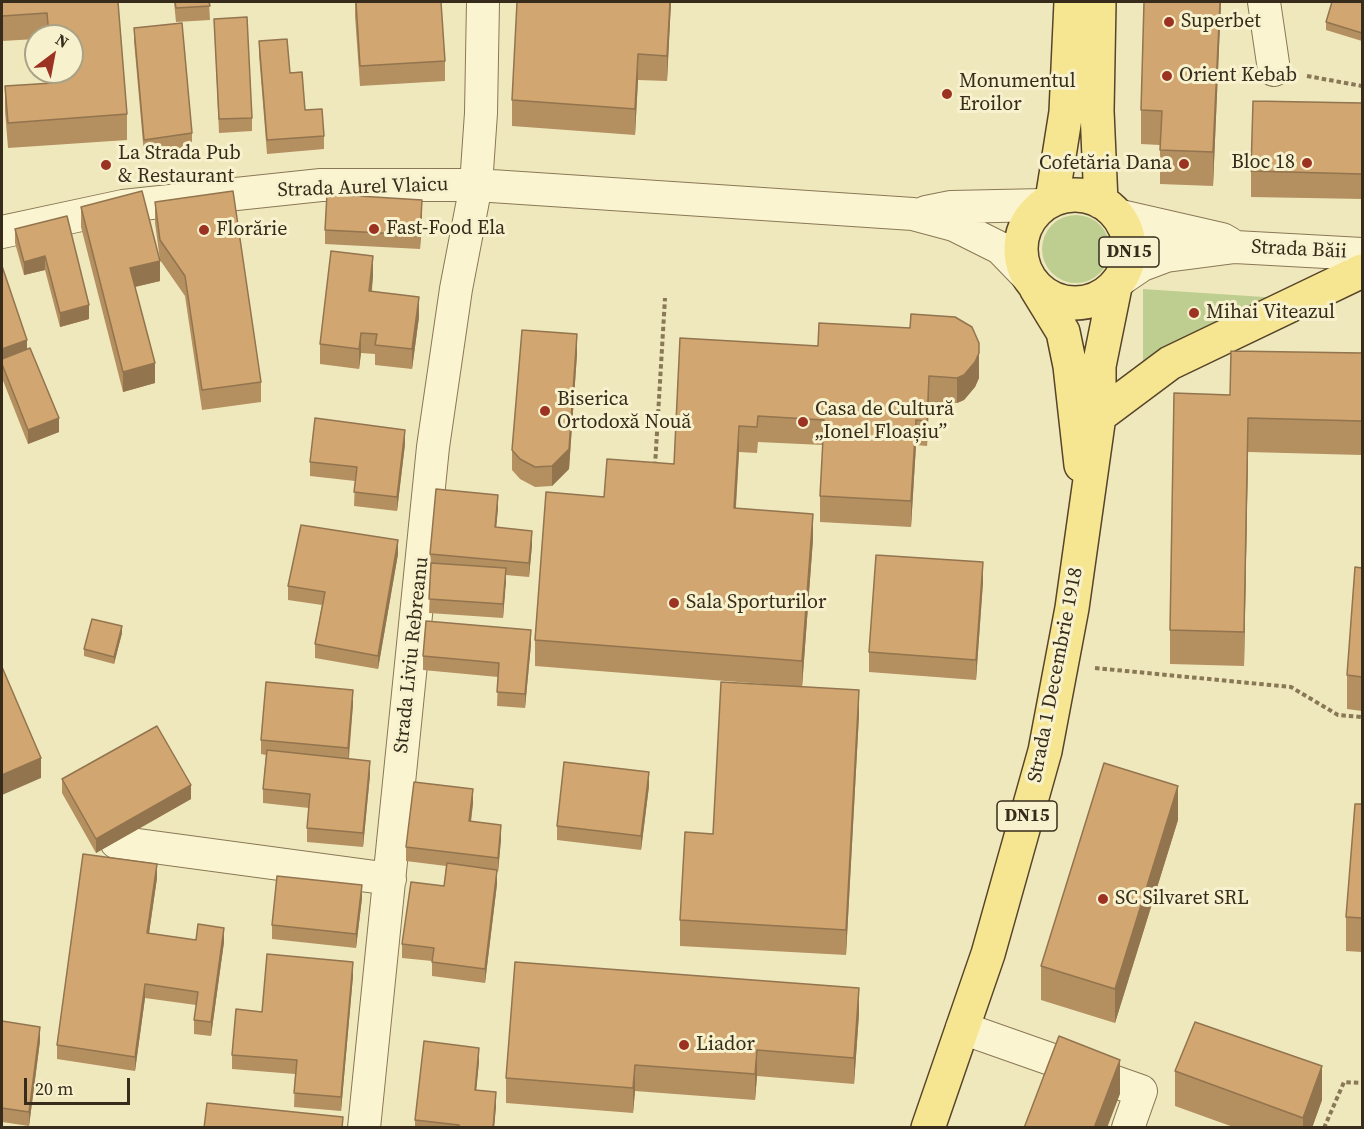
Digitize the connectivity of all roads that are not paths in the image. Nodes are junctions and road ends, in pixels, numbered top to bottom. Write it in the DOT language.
graph roads {
  1 [pos="483,2"];
  2 [pos="1071,2"];
  3 [pos="1099,2"];
  4 [pos="1264,2"];
  5 [pos="1274,70"];
  6 [pos="476,185"];
  7 [pos="1048,202"];
  8 [pos="1109,208"];
  9 [pos="913,214"];
  10 [pos="2,232"];
  11 [pos="1235,247"];
  12 [pos="1362,254"];
  13 [pos="1362,271"];
  14 [pos="1031,281"];
  15 [pos="1118,283"];
  16 [pos="1100,416"];
  17 [pos="1087,495"];
  18 [pos="116,842"];
  19 [pos="390,879"];
  20 [pos="962,1028"];
  21 [pos="364,1128"];
  22 [pos="928,1128"];
  23 [pos="1128,1128"];
  1 -- 6 [label="street, Strada Liviu Rebreanu"];
  2 -- 7 [label="main road"];
  3 -- 8 [label="main road, DN15"];
  4 -- 5 [label="street"];
  6 -- 9 [label="street, Strada Aurel Vlaicu"];
  6 -- 10 [label="street, Strada Aurel Vlaicu"];
  6 -- 19 [label="street, Strada Liviu Rebreanu"];
  7 -- 8 [label="main road"];
  7 -- 9 [label="street"];
  7 -- 14 [label="main road, DN15"];
  8 -- 11 [label="street, Strada Băii"];
  8 -- 15 [label="main road, DN15"];
  9 -- 14 [label="street"];
  11 -- 12 [label="street, Strada Băii"];
  11 -- 15 [label="street, Strada Băii"];
  13 -- 16 [label="main road"];
  14 -- 15 [label="main road, DN15"];
  14 -- 17 [label="main road, Strada 1 Decembrie 1918 / DN15"];
  15 -- 16 [label="main road, Strada 1 Decembrie 1918 / DN15"];
  16 -- 17 [label="main road, Strada 1 Decembrie 1918 / DN15"];
  17 -- 20 [label="main road, Strada 1 Decembrie 1918 / DN15"];
  18 -- 19 [label="street"];
  19 -- 21 [label="street, Strada Liviu Rebreanu"];
  20 -- 22 [label="main road, Strada 1 Decembrie 1918 / DN15"];
  20 -- 23 [label="street"];
}
